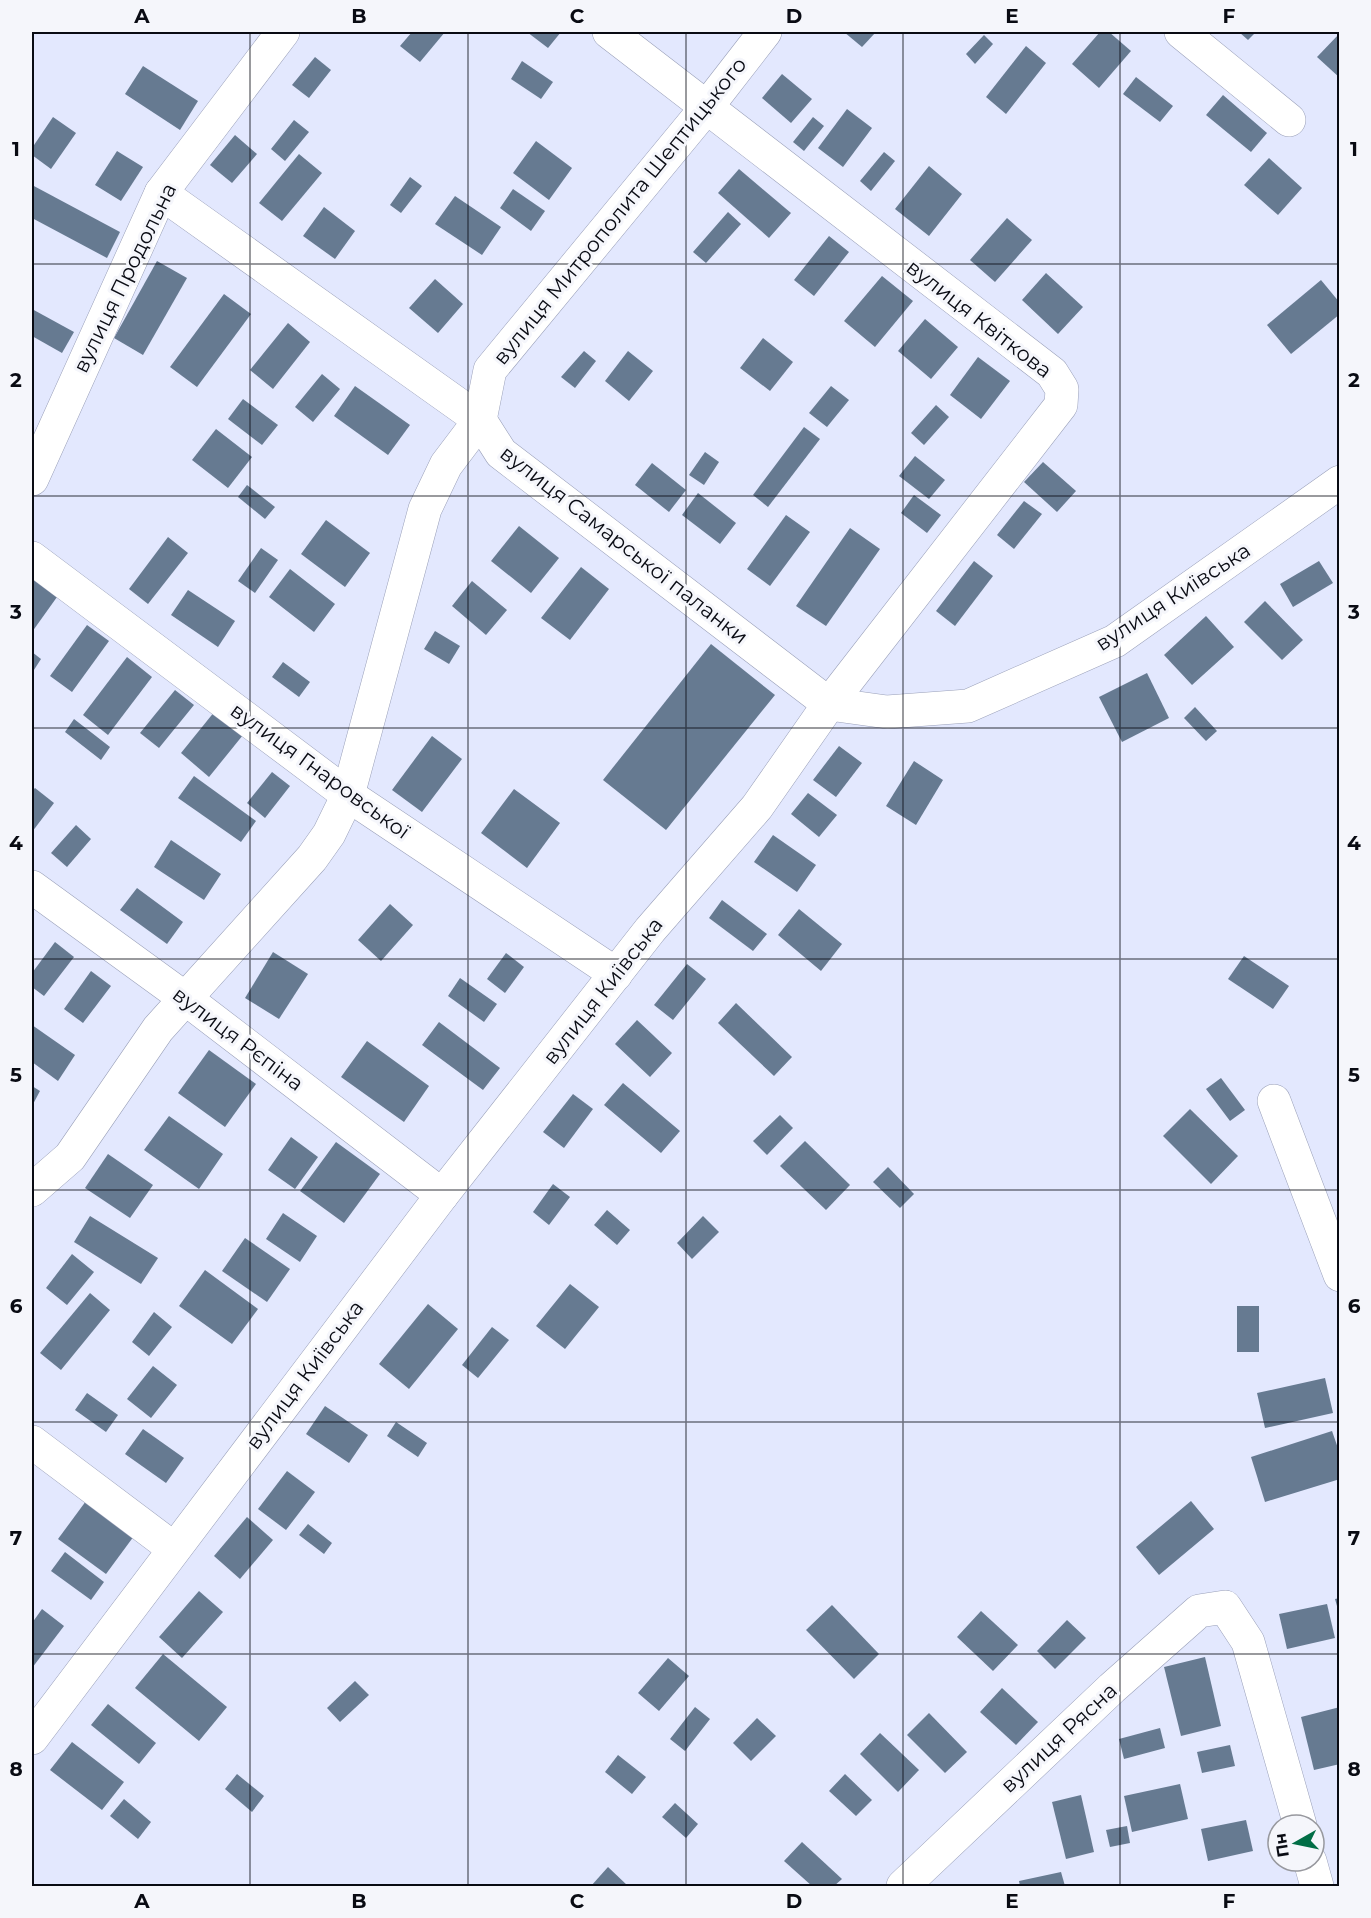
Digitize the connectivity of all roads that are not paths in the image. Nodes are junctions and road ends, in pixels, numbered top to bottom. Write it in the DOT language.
graph roads {
  1 [pos="282,32"];
  2 [pos="609,32"];
  3 [pos="765,32"];
  4 [pos="1181,32"];
  5 [pos="706,108"];
  6 [pos="1288,120"];
  7 [pos="161,194"];
  8 [pos="480,420"];
  9 [pos="32,479"];
  10 [pos="1340,483"];
  11 [pos="32,558"];
  12 [pos="829,704"];
  13 [pos="348,795"];
  14 [pos="32,887"];
  15 [pos="616,974"];
  16 [pos="186,999"];
  17 [pos="1274,1101"];
  18 [pos="32,1190"];
  19 [pos="442,1196"];
  20 [pos="1340,1275"];
  21 [pos="32,1442"];
  22 [pos="173,1548"];
  23 [pos="32,1738"];
  24 [pos="1297,1813"];
  25 [pos="916,1881"];
  1 -- 7 [label="street, вулиця Продольна"];
  2 -- 5 [label="street, вулиця Квіткова"];
  3 -- 5 [label="street, вулиця Митрополита Шептицького"];
  4 -- 6 [label="street"];
  5 -- 8 [label="street, вулиця Митрополита Шептицького"];
  5 -- 12 [label="street, вулиця Квіткова"];
  7 -- 8 [label="street, вулиця Самарської паланки"];
  7 -- 9 [label="street, вулиця Продольна"];
  8 -- 12 [label="street, вулиця Самарської паланки"];
  8 -- 13 [label="street, вулиця Митрополита Шептицького"];
  10 -- 12 [label="street, вулиця Київська"];
  11 -- 13 [label="street, вулиця Гнаровської"];
  12 -- 15 [label="street, вулиця Київська"];
  13 -- 15 [label="street, вулиця Гнаровської"];
  13 -- 16 [label="street, вулиця Митрополита Шептицького"];
  14 -- 16 [label="street, вулиця Рєпіна"];
  15 -- 19 [label="street, вулиця Київська"];
  16 -- 18 [label="street, вулиця Митрополита Шептицького"];
  16 -- 19 [label="street, вулиця Рєпіна"];
  17 -- 20 [label="street"];
  19 -- 22 [label="street, вулиця Київська"];
  21 -- 22 [label="street"];
  22 -- 23 [label="street, вулиця Київська"];
  24 -- 25 [label="street, вулиця Рясна"];
}
